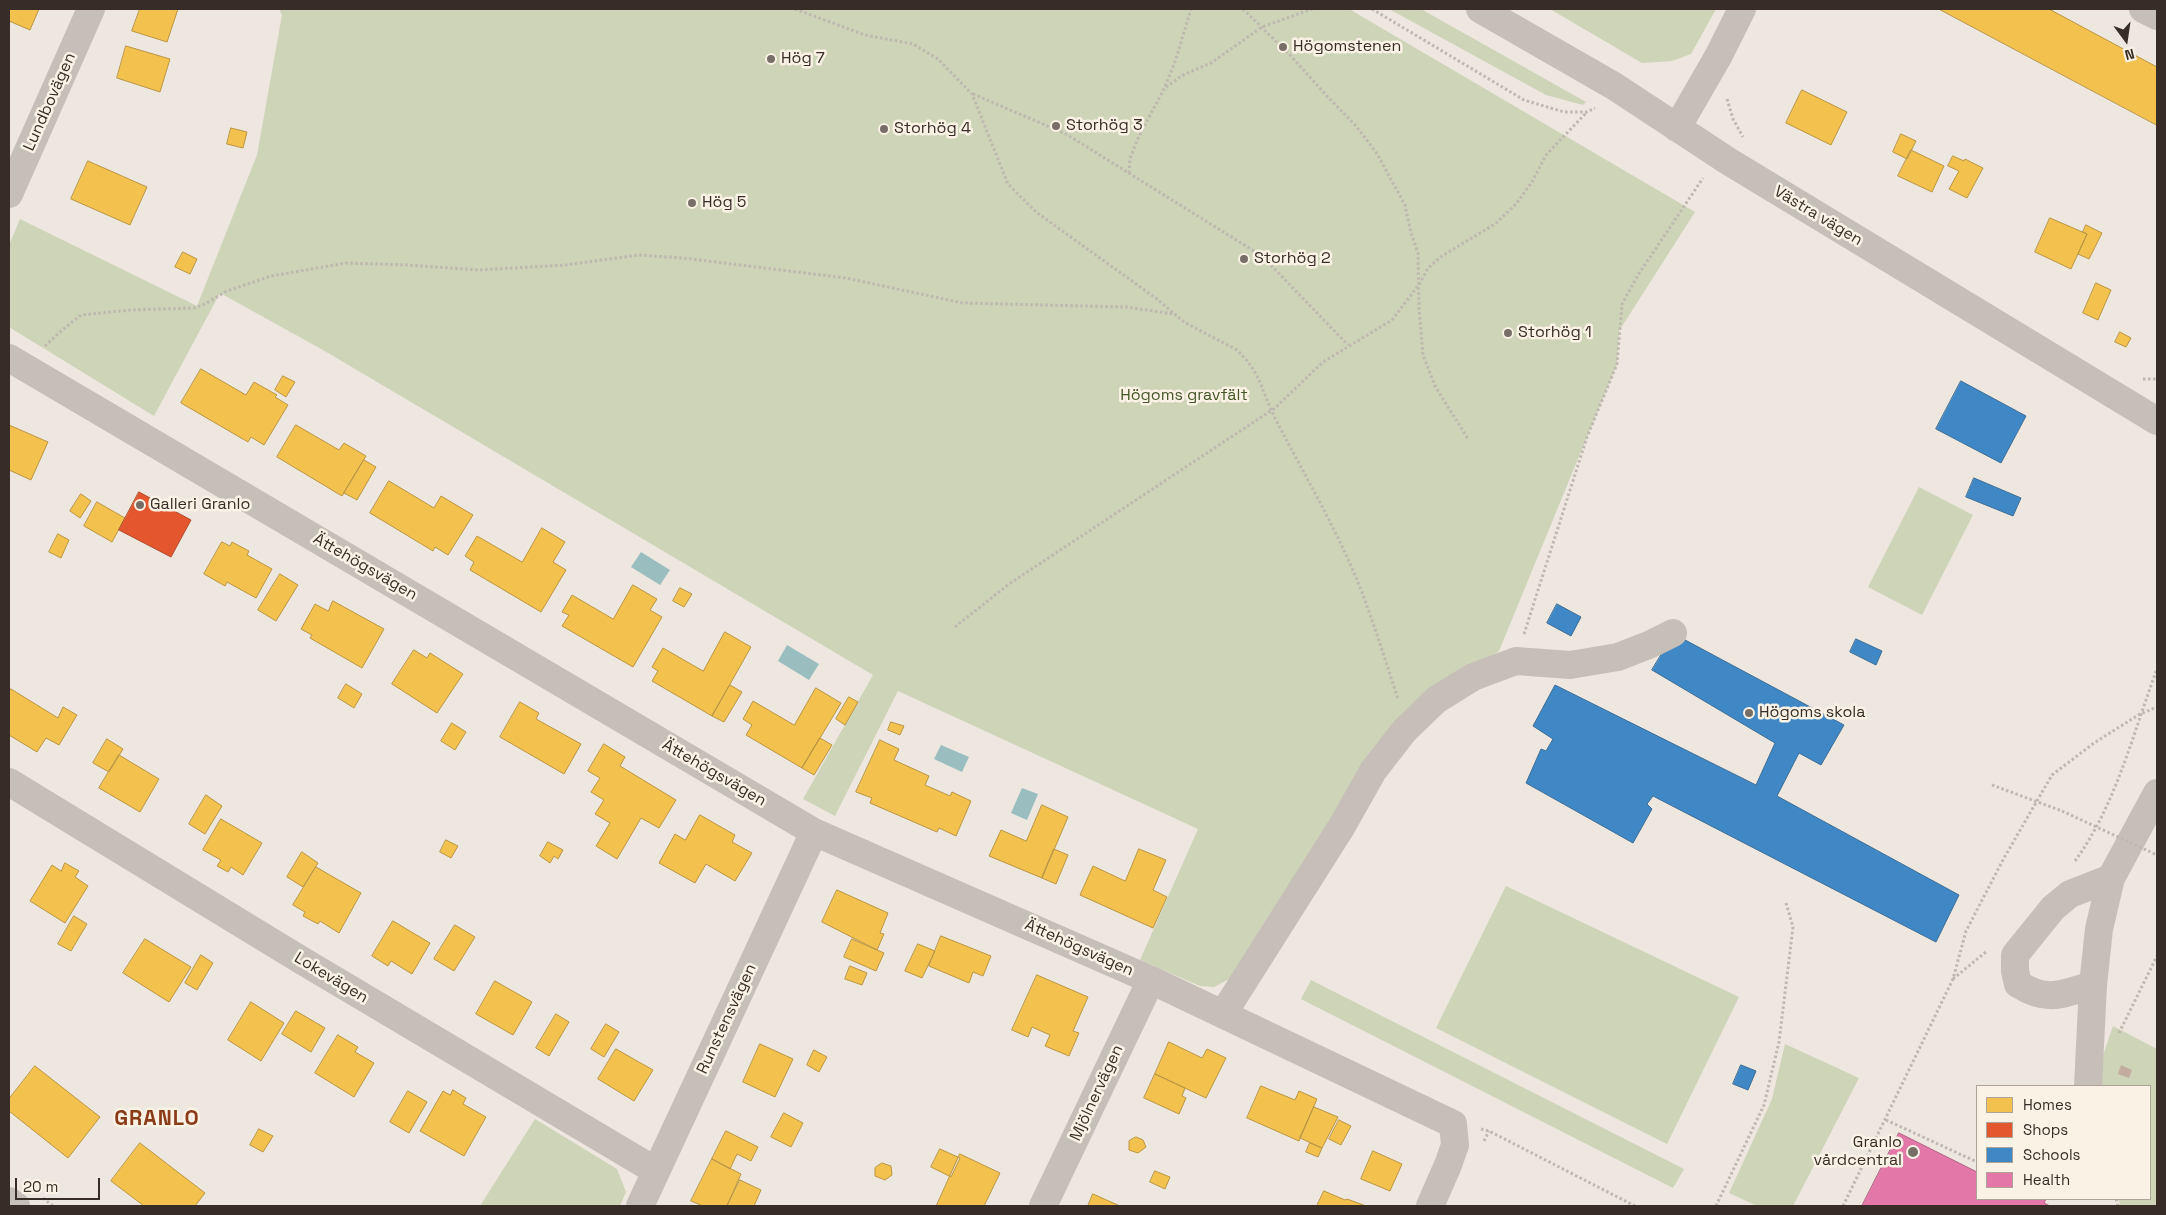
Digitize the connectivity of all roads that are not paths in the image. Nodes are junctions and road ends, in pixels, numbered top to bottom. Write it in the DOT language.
graph roads {
  1 [pos="92,9"];
  2 [pos="1480,9"];
  3 [pos="1742,9"];
  4 [pos="2143,9"];
  5 [pos="2157,16"];
  6 [pos="1677,128"];
  7 [pos="9,194"];
  8 [pos="17,362"];
  9 [pos="2157,421"];
  10 [pos="1673,633"];
  11 [pos="9,782"];
  12 [pos="2157,793"];
  13 [pos="814,832"];
  14 [pos="2111,878"];
  15 [pos="1151,980"];
  16 [pos="2093,985"];
  17 [pos="1223,1014"];
  18 [pos="2088,1085"];
  19 [pos="656,1171"];
  20 [pos="9,1201"];
  21 [pos="16,1206"];
  22 [pos="640,1206"];
  23 [pos="1043,1206"];
  24 [pos="1430,1206"];
  1 -- 7 [label="street, Lundbovägen"];
  2 -- 6 [label="street, Västra vägen"];
  3 -- 6 [label="street"];
  4 -- 5 [label="street"];
  6 -- 9 [label="street, Västra vägen"];
  8 -- 13 [label="street, Ättehögsvägen"];
  10 -- 17 [label="street"];
  11 -- 19 [label="street, Lokevägen"];
  12 -- 14 [label="street"];
  13 -- 15 [label="street, Ättehögsvägen"];
  13 -- 19 [label="street, Runstensvägen"];
  14 -- 16 [label="street"];
  14 -- 16 [label="street"];
  15 -- 17 [label="street, Ättehögsvägen"];
  15 -- 23 [label="street, Mjölnervägen"];
  16 -- 18 [label="street"];
  17 -- 24 [label="street, Ättehögsvägen"];
  19 -- 22 [label="street, Runstensvägen"];
  20 -- 21 [label="street"];
}
